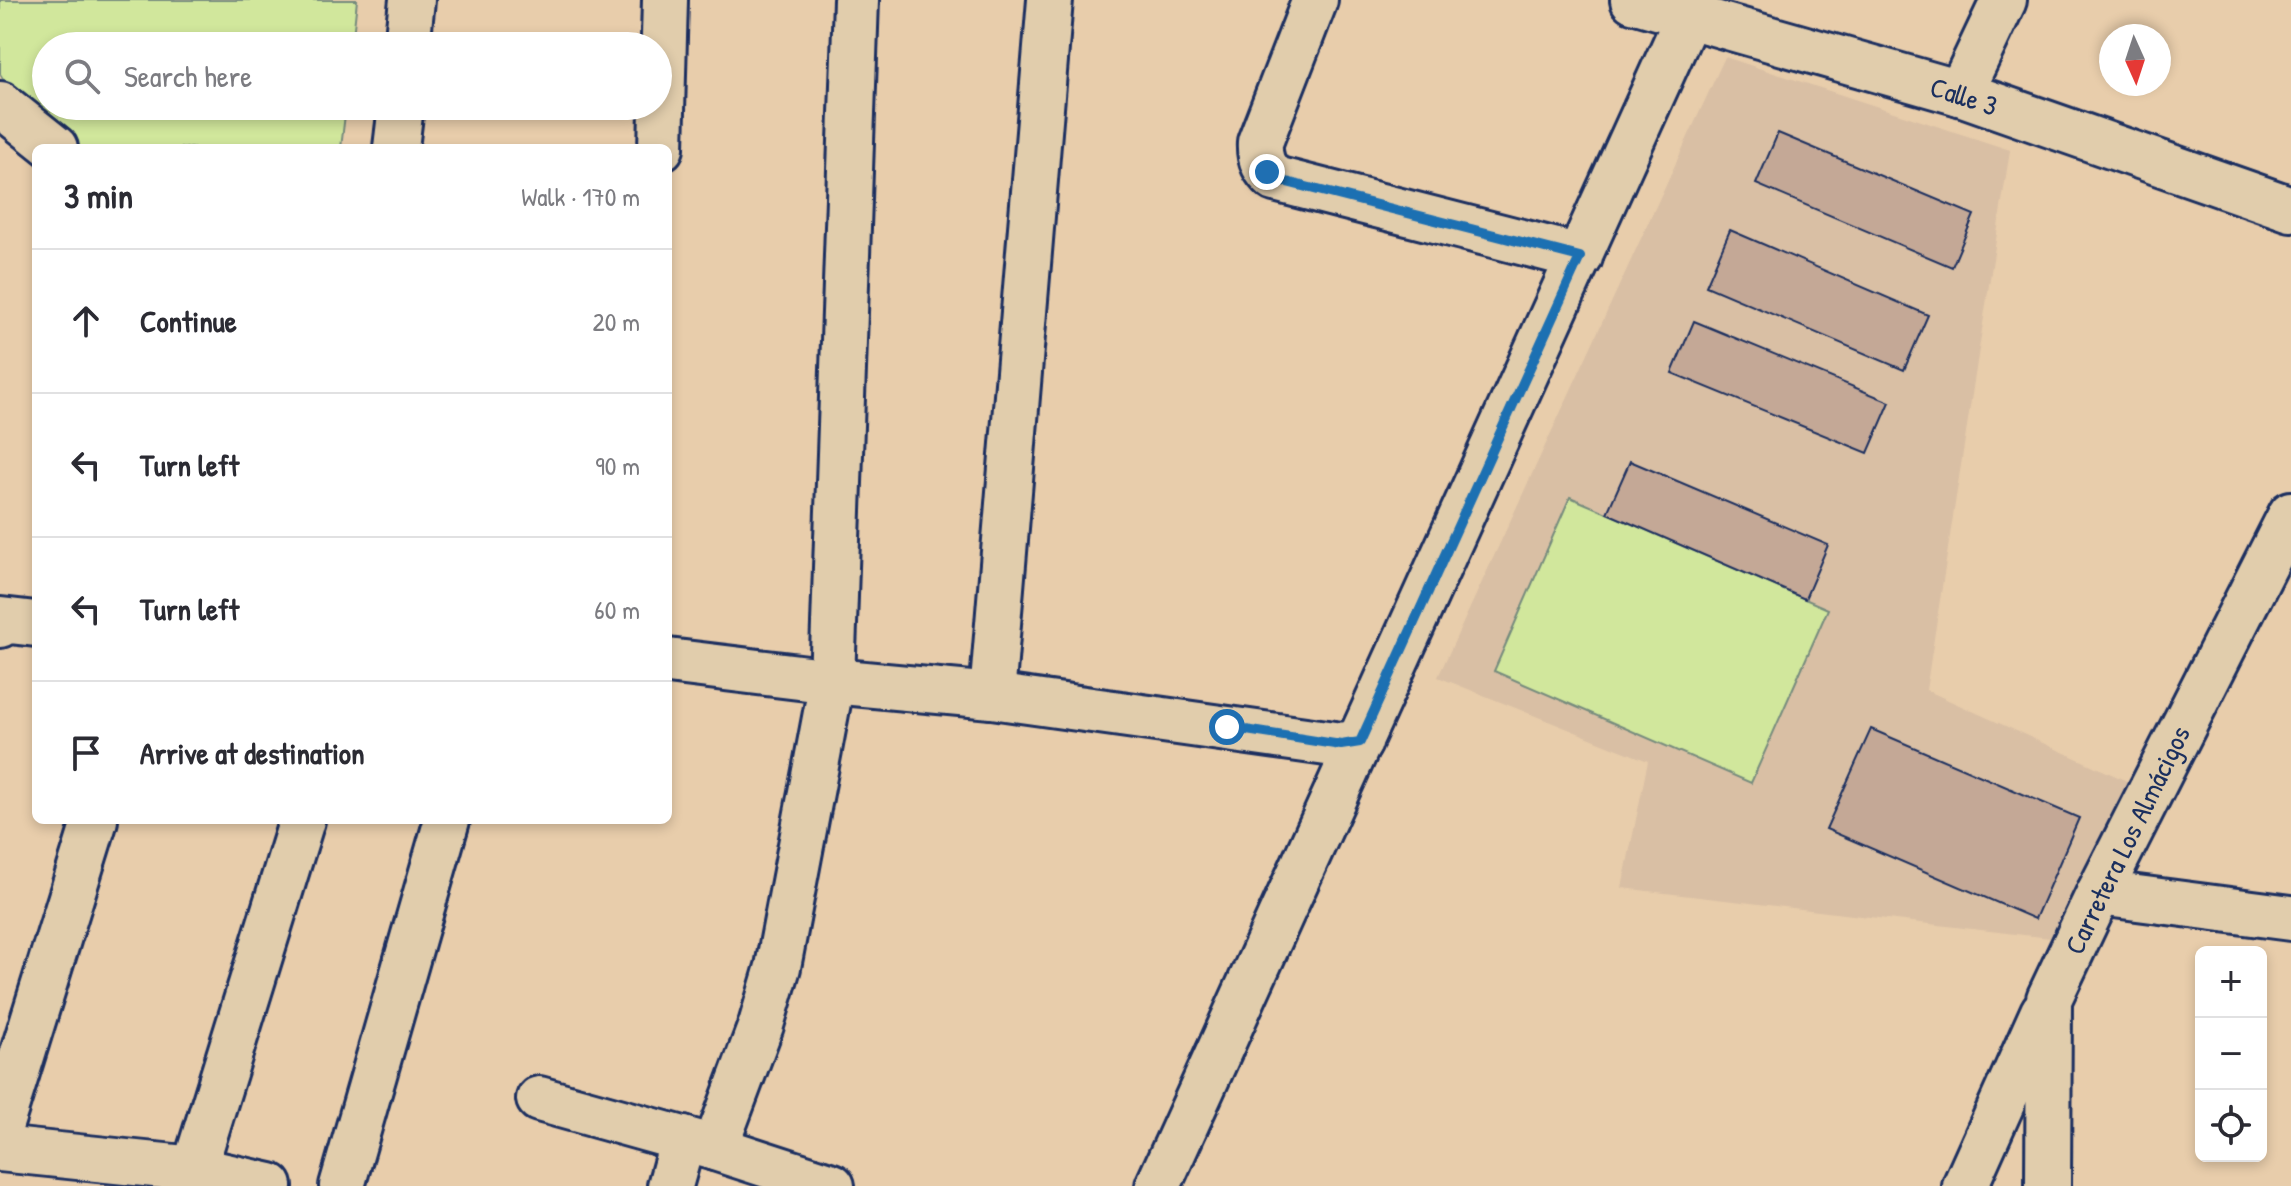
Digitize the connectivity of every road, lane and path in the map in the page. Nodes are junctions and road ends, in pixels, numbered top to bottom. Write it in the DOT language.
graph roads {
  1 [pos="412,0"];
  2 [pos="665,0"];
  3 [pos="856,0"];
  4 [pos="1050,0"];
  5 [pos="1315,0"];
  6 [pos="1633,0"];
  7 [pos="2004,0"];
  8 [pos="1688,16"];
  9 [pos="409,32"];
  10 [pos="664,32"];
  11 [pos="1960,93"];
  12 [pos="0,104"];
  13 [pos="399,120"];
  14 [pos="662,120"];
  15 [pos="50,144"];
  16 [pos="396,144"];
  17 [pos="661,144"];
  18 [pos="2291,209"];
  19 [pos="1580,257"];
  20 [pos="2291,514"];
  21 [pos="32,624"];
  22 [pos="0,625"];
  23 [pos="672,661"];
  24 [pos="832,681"];
  25 [pos="992,696"];
  26 [pos="1360,742"];
  27 [pos="94,824"];
  28 [pos="301,824"];
  29 [pos="446,824"];
  30 [pos="2099,893"];
  31 [pos="2291,918"];
  32 [pos="2049,999"];
  33 [pos="539,1099"];
  34 [pos="0,1127"];
  35 [pos="699,1144"];
  36 [pos="0,1149"];
  37 [pos="192,1178"];
  38 [pos="270,1186"];
  39 [pos="342,1186"];
  40 [pos="670,1186"];
  41 [pos="832,1186"];
  42 [pos="1158,1186"];
  43 [pos="1965,1186"];
  44 [pos="2048,1186"];
  1 -- 9 [label="street"];
  2 -- 10 [label="street"];
  3 -- 24 [label="street"];
  4 -- 25 [label="street"];
  5 -- 19 [label="street"];
  6 -- 8 [label="street, Calle 3"];
  7 -- 11 [label="street"];
  8 -- 11 [label="street, Calle 3"];
  8 -- 19 [label="street"];
  11 -- 18 [label="street, Calle 3"];
  12 -- 15 [label="street"];
  13 -- 16 [label="street"];
  14 -- 17 [label="street"];
  19 -- 26 [label="street"];
  20 -- 30 [label="street, Carretera Los Almácigos"];
  21 -- 22 [label="street"];
  23 -- 24 [label="street"];
  24 -- 25 [label="street"];
  24 -- 35 [label="street"];
  25 -- 26 [label="street"];
  26 -- 42 [label="street"];
  27 -- 34 [label="street"];
  28 -- 37 [label="street"];
  29 -- 39 [label="street"];
  30 -- 31 [label="street"];
  30 -- 32 [label="street, Carretera Los Almácigos"];
  32 -- 43 [label="street"];
  32 -- 44 [label="street, Carretera Los Almácigos"];
  33 -- 35 [label="street"];
  35 -- 40 [label="street"];
  35 -- 41 [label="street"];
  36 -- 37 [label="street"];
  37 -- 38 [label="street"];
}
